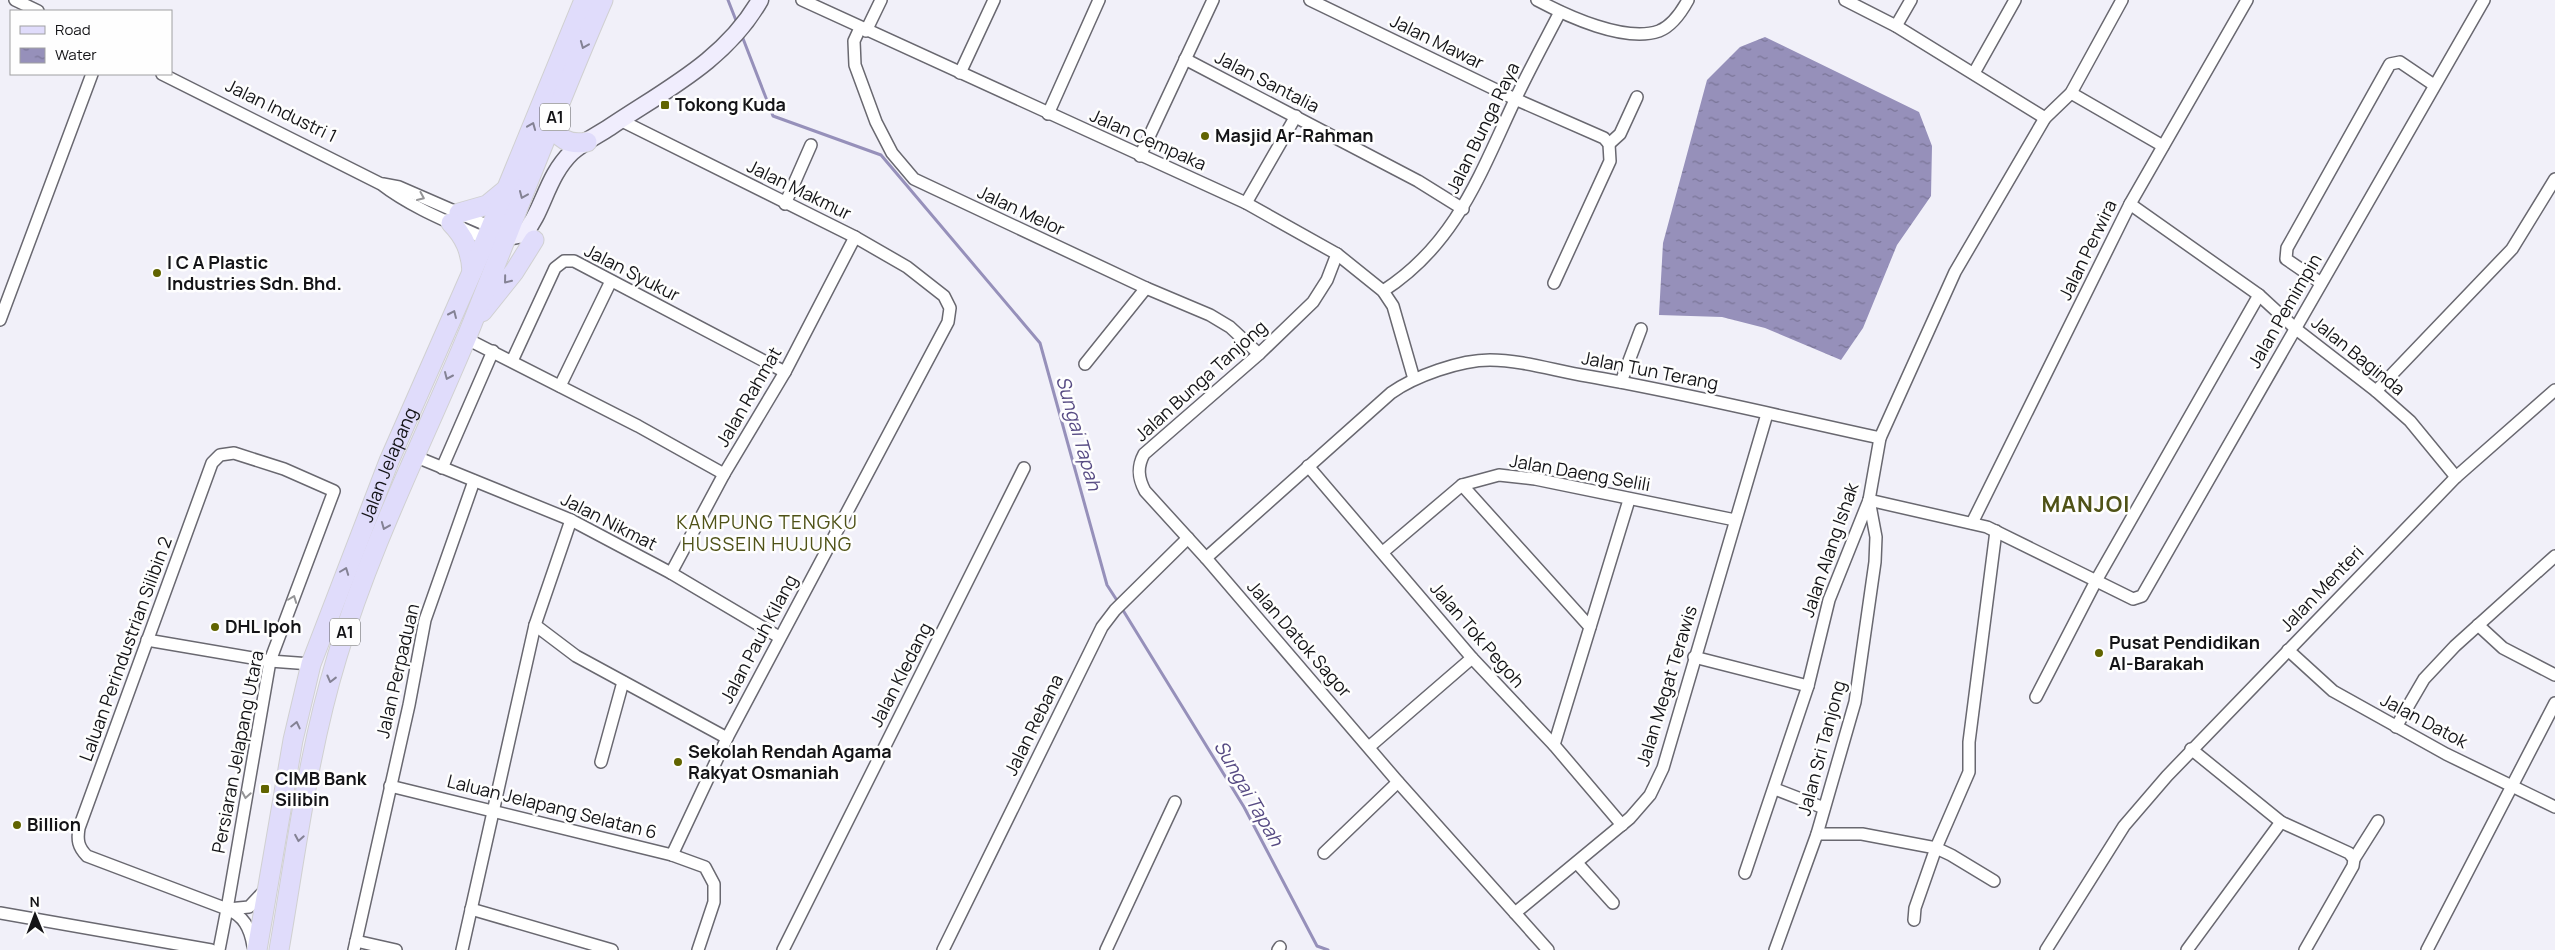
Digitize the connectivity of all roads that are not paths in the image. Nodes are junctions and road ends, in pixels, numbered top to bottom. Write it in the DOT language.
graph roads {
  1 [pos="15,0"];
  2 [pos="584,0"];
  3 [pos="603,0"];
  4 [pos="802,0"];
  5 [pos="881,0"];
  6 [pos="994,0"];
  7 [pos="1099,0"];
  8 [pos="1213,0"];
  9 [pos="1310,0"];
  10 [pos="1537,0"];
  11 [pos="1688,0"];
  12 [pos="1845,0"];
  13 [pos="1910,0"];
  14 [pos="2015,0"];
  15 [pos="2122,0"];
  16 [pos="2247,0"];
  17 [pos="2484,0"];
  18 [pos="758,3"];
  19 [pos="36,10"];
  20 [pos="1560,12"];
  21 [pos="1896,26"];
  22 [pos="863,29"];
  23 [pos="1185,59"];
  24 [pos="960,73"];
  25 [pos="1974,73"];
  26 [pos="92,75"];
  27 [pos="164,75"];
  28 [pos="2434,85"];
  29 [pos="2071,93"];
  30 [pos="1637,97"];
  31 [pos="1515,99"];
  32 [pos="1048,114"];
  33 [pos="1296,116"];
  34 [pos="2045,118"];
  35 [pos="620,120"];
  36 [pos="553,122"];
  37 [pos="1607,141"];
  38 [pos="587,142"];
  39 [pos="811,145"];
  40 [pos="2163,146"];
  41 [pos="1140,156"];
  42 [pos="2555,179"];
  43 [pos="507,187"];
  44 [pos="1246,203"];
  45 [pos="785,204"];
  46 [pos="2130,204"];
  47 [pos="1463,209"];
  48 [pos="455,218"];
  49 [pos="496,237"];
  50 [pos="855,237"];
  51 [pos="534,240"];
  52 [pos="1337,254"];
  53 [pos="472,272"];
  54 [pos="611,281"];
  55 [pos="1554,283"];
  56 [pos="2322,283"];
  57 [pos="1146,288"];
  58 [pos="1383,291"];
  59 [pos="2259,295"];
  60 [pos="950,308"];
  61 [pos="0,320"];
  62 [pos="1641,329"];
  63 [pos="2296,329"];
  64 [pos="467,335"];
  65 [pos="493,352"];
  66 [pos="1259,354"];
  67 [pos="512,361"];
  68 [pos="1086,364"];
  69 [pos="785,372"];
  70 [pos="1414,379"];
  71 [pos="1621,382"];
  72 [pos="560,386"];
  73 [pos="2555,390"];
  74 [pos="2376,391"];
  75 [pos="1767,414"];
  76 [pos="1880,438"];
  77 [pos="414,456"];
  78 [pos="1308,466"];
  79 [pos="442,468"];
  80 [pos="1024,468"];
  81 [pos="724,474"];
  82 [pos="2456,477"];
  83 [pos="474,481"];
  84 [pos="1462,485"];
  85 [pos="334,491"];
  86 [pos="1629,500"];
  87 [pos="1869,500"];
  88 [pos="571,520"];
  89 [pos="1734,520"];
  90 [pos="1972,523"];
  91 [pos="1996,531"];
  92 [pos="1188,538"];
  93 [pos="1383,552"];
  94 [pos="2555,556"];
  95 [pos="1206,558"];
  96 [pos="671,573"];
  97 [pos="2097,579"];
  98 [pos="535,625"];
  99 [pos="2478,625"];
  100 [pos="1590,628"];
  101 [pos="779,637"];
  102 [pos="147,640"];
  103 [pos="2288,650"];
  104 [pos="1694,657"];
  105 [pos="1472,658"];
  106 [pos="270,661"];
  107 [pos="310,664"];
  108 [pos="2555,675"];
  109 [pos="623,682"];
  110 [pos="1808,686"];
  111 [pos="2036,697"];
  112 [pos="2555,703"];
  113 [pos="2396,727"];
  114 [pos="727,738"];
  115 [pos="1554,745"];
  116 [pos="1369,748"];
  117 [pos="2191,749"];
  118 [pos="601,762"];
  119 [pos="1398,782"];
  120 [pos="390,786"];
  121 [pos="2511,787"];
  122 [pos="1775,789"];
  123 [pos="1175,802"];
  124 [pos="2555,807"];
  125 [pos="1824,808"];
  126 [pos="493,811"];
  127 [pos="2378,821"];
  128 [pos="2282,822"];
  129 [pos="1622,825"];
  130 [pos="1816,834"];
  131 [pos="1936,848"];
  132 [pos="1324,852"];
  133 [pos="672,855"];
  134 [pos="2354,859"];
  135 [pos="1577,863"];
  136 [pos="1745,873"];
  137 [pos="1994,881"];
  138 [pos="268,885"];
  139 [pos="1613,903"];
  140 [pos="227,909"];
  141 [pos="471,909"];
  142 [pos="1515,912"];
  143 [pos="0,913"];
  144 [pos="1914,920"];
  145 [pos="1777,945"];
  146 [pos="355,946"];
  147 [pos="2051,948"];
  148 [pos="211,950"];
  149 [pos="219,950"];
  150 [pos="255,950"];
  151 [pos="279,950"];
  152 [pos="396,950"];
  153 [pos="462,950"];
  154 [pos="612,950"];
  155 [pos="698,950"];
  156 [pos="783,950"];
  157 [pos="943,950"];
  158 [pos="1106,950"];
  159 [pos="1548,950"];
  160 [pos="2187,950"];
  161 [pos="2305,950"];
  162 [pos="2427,950"];
  1 -- 19 [label="street"];
  43 -- 2 [label="main road, Jalan Jelapang / A1, one-way"];
  3 -- 36 [label="main road, Jalan Jelapang / A1, one-way"];
  4 -- 22 [label="street, Jalan Cempaka"];
  5 -- 22 [label="street, Jalan Melor"];
  6 -- 24 [label="street"];
  7 -- 32 [label="street"];
  8 -- 23 [label="street"];
  9 -- 31 [label="street, Jalan Mawar"];
  10 -- 20 [label="street"];
  11 -- 20 [label="street"];
  12 -- 21 [label="street"];
  13 -- 21 [label="street"];
  14 -- 25 [label="street"];
  15 -- 29 [label="street"];
  16 -- 40 [label="street, Jalan Perwira"];
  17 -- 28 [label="street, Jalan Pemimpin"];
  18 -- 35 [label="street"];
  20 -- 31 [label="street, Jalan Bunga Raya"];
  21 -- 25 [label="street"];
  22 -- 24 [label="street, Jalan Cempaka"];
  22 -- 57 [label="street, Jalan Melor"];
  23 -- 33 [label="street, Jalan Santalia"];
  23 -- 41 [label="street"];
  24 -- 32 [label="street, Jalan Cempaka"];
  25 -- 34 [label="street"];
  26 -- 61 [label="street"];
  27 -- 48 [label="street, Jalan Industri 1"];
  28 -- 56 [label="street, Jalan Pemimpin"];
  28 -- 56 [label="street"];
  29 -- 34 [label="street"];
  29 -- 40 [label="street"];
  30 -- 37 [label="street"];
  31 -- 37 [label="street, Jalan Mawar"];
  31 -- 47 [label="street, Jalan Bunga Raya"];
  32 -- 41 [label="street, Jalan Cempaka"];
  33 -- 44 [label="street"];
  33 -- 47 [label="street, Jalan Santalia"];
  34 -- 76 [label="street, Jalan Alang Ishak"];
  35 -- 38 [label="street"];
  35 -- 45 [label="street, Jalan Makmur"];
  36 -- 38 [label="main road"];
  36 -- 49 [label="main road, Jalan Jelapang / A1, one-way"];
  37 -- 55 [label="street"];
  38 -- 49 [label="street"];
  38 -- 51 [label="street"];
  39 -- 45 [label="street"];
  40 -- 46 [label="street, Jalan Perwira"];
  41 -- 44 [label="street, Jalan Cempaka"];
  42 -- 74 [label="street"];
  43 -- 48 [label="main road"];
  43 -- 49 [label="main road, Jalan Jelapang / A1"];
  44 -- 52 [label="street, Jalan Cempaka"];
  45 -- 50 [label="street, Jalan Makmur"];
  46 -- 59 [label="street, Jalan Baginda"];
  46 -- 90 [label="street, Jalan Perwira"];
  47 -- 58 [label="street, Jalan Bunga Raya"];
  48 -- 49 [label="street, Jalan Industri 1"];
  48 -- 53 [label="main road"];
  49 -- 51 [label="street"];
  49 -- 53 [label="main road, Jalan Jelapang / A1"];
  49 -- 64 [label="main road, Jalan Jelapang / A1"];
  50 -- 60 [label="street, Jalan Makmur"];
  50 -- 69 [label="street, Jalan Rahmat"];
  51 -- 64 [label="main road, one-way"];
  52 -- 58 [label="street, Jalan Cempaka"];
  52 -- 66 [label="street, Jalan Bunga Tanjong"];
  107 -- 53 [label="main road, Jalan Jelapang / A1, one-way"];
  54 -- 67 [label="street, Jalan Syukur"];
  54 -- 69 [label="street, Jalan Syukur"];
  54 -- 72 [label="street"];
  56 -- 63 [label="street, Jalan Pemimpin"];
  57 -- 66 [label="street, Jalan Melor"];
  57 -- 68 [label="street"];
  58 -- 70 [label="street, Jalan Cempaka"];
  59 -- 63 [label="street, Jalan Baginda"];
  59 -- 97 [label="street, Jalan Pemimpin"];
  60 -- 101 [label="street, Jalan Pauh Kilang"];
  62 -- 71 [label="street"];
  63 -- 74 [label="street, Jalan Baginda"];
  63 -- 97 [label="street, Jalan Pemimpin"];
  64 -- 65 [label="street"];
  64 -- 77 [label="main road, Jalan Jelapang / A1, one-way"];
  65 -- 67 [label="street"];
  65 -- 79 [label="street"];
  66 -- 92 [label="street, Jalan Bunga Tanjong"];
  67 -- 72 [label="street"];
  69 -- 81 [label="street, Jalan Rahmat"];
  70 -- 71 [label="street, Jalan Tun Terang"];
  70 -- 78 [label="street"];
  71 -- 75 [label="street, Jalan Tun Terang"];
  72 -- 81 [label="street"];
  73 -- 82 [label="street, Jalan Menteri"];
  74 -- 82 [label="street, Jalan Baginda"];
  75 -- 76 [label="street, Jalan Tun Terang"];
  75 -- 89 [label="street, Jalan Megat Terawis"];
  76 -- 87 [label="street, Jalan Alang Ishak"];
  77 -- 79 [label="street, Jalan Nikmat"];
  77 -- 151 [label="main road, Jalan Jelapang / A1, one-way"];
  78 -- 93 [label="street, Jalan Tok Pegoh"];
  78 -- 95 [label="street"];
  79 -- 83 [label="street, Jalan Nikmat"];
  80 -- 156 [label="street, Jalan Kledang"];
  81 -- 96 [label="street, Jalan Rahmat"];
  82 -- 103 [label="street, Jalan Menteri"];
  83 -- 88 [label="street, Jalan Nikmat"];
  83 -- 120 [label="street, Jalan Perpaduan"];
  84 -- 86 [label="street, Jalan Daeng Selili"];
  84 -- 93 [label="street, Jalan Daeng Selili"];
  84 -- 100 [label="street"];
  85 -- 102 [label="street, Laluan Perindustrian Silibin 2"];
  106 -- 85 [label="street, Persiaran Jelapang Utara, one-way"];
  86 -- 89 [label="street, Jalan Daeng Selili"];
  86 -- 100 [label="street"];
  87 -- 90 [label="street"];
  87 -- 110 [label="street, Jalan Alang Ishak"];
  87 -- 125 [label="street, Jalan Sri Tanjong"];
  88 -- 96 [label="street, Jalan Nikmat"];
  88 -- 98 [label="street"];
  89 -- 104 [label="street, Jalan Megat Terawis"];
  90 -- 91 [label="street"];
  91 -- 97 [label="street"];
  91 -- 131 [label="street"];
  92 -- 95 [label="street, Jalan Bunga Tanjong"];
  92 -- 157 [label="street, Jalan Rebana"];
  93 -- 105 [label="street, Jalan Tok Pegoh"];
  94 -- 99 [label="street"];
  95 -- 116 [label="street, Jalan Datok Sagor"];
  96 -- 101 [label="street, Jalan Nikmat"];
  97 -- 111 [label="street, Jalan Pemimpin"];
  98 -- 109 [label="street"];
  98 -- 126 [label="street"];
  99 -- 108 [label="street"];
  99 -- 113 [label="street"];
  100 -- 115 [label="street"];
  101 -- 114 [label="street, Jalan Pauh Kilang"];
  102 -- 106 [label="street"];
  102 -- 140 [label="street, Laluan Perindustrian Silibin 2"];
  103 -- 113 [label="street, Jalan Datok"];
  103 -- 117 [label="street, Jalan Menteri"];
  104 -- 110 [label="street"];
  104 -- 129 [label="street, Jalan Megat Terawis"];
  105 -- 115 [label="street, Jalan Tok Pegoh"];
  105 -- 116 [label="street"];
  106 -- 107 [label="street"];
  106 -- 140 [label="street, Persiaran Jelapang Utara, one-way"];
  138 -- 107 [label="main road, Jalan Jelapang / A1, one-way"];
  109 -- 114 [label="street"];
  109 -- 118 [label="street"];
  110 -- 122 [label="street, Jalan Alang Ishak"];
  112 -- 121 [label="street"];
  113 -- 121 [label="street, Jalan Datok"];
  114 -- 133 [label="street, Jalan Pauh Kilang"];
  115 -- 129 [label="street, Jalan Tok Pegoh"];
  116 -- 119 [label="street, Jalan Datok Sagor"];
  117 -- 128 [label="street"];
  117 -- 147 [label="street, Jalan Menteri"];
  119 -- 132 [label="street"];
  119 -- 142 [label="street, Jalan Datok Sagor"];
  120 -- 126 [label="street, Laluan Jelapang Selatan 6"];
  120 -- 146 [label="street, Jalan Perpaduan"];
  121 -- 124 [label="street, Jalan Datok"];
  121 -- 162 [label="street"];
  122 -- 125 [label="street"];
  122 -- 136 [label="street, Jalan Alang Ishak"];
  123 -- 158 [label="street"];
  125 -- 130 [label="street, Jalan Sri Tanjong"];
  126 -- 133 [label="street, Laluan Jelapang Selatan 6"];
  126 -- 141 [label="street"];
  127 -- 134 [label="street"];
  128 -- 134 [label="street"];
  128 -- 160 [label="street"];
  129 -- 135 [label="street, Jalan Megat Terawis"];
  130 -- 131 [label="street"];
  130 -- 145 [label="street, Jalan Sri Tanjong"];
  131 -- 137 [label="street"];
  131 -- 144 [label="street"];
  133 -- 155 [label="street, Laluan Jelapang Selatan 6"];
  134 -- 161 [label="street"];
  135 -- 139 [label="street"];
  135 -- 142 [label="street, Jalan Megat Terawis"];
  138 -- 140 [label="street"];
  138 -- 150 [label="main road, Jalan Jelapang / A1"];
  140 -- 149 [label="street, Persiaran Jelapang Utara"];
  140 -- 150 [label="street"];
  141 -- 153 [label="street"];
  141 -- 154 [label="street"];
  142 -- 159 [label="street, Jalan Datok Sagor"];
  143 -- 148 [label="street"];
  146 -- 152 [label="street"];
}
